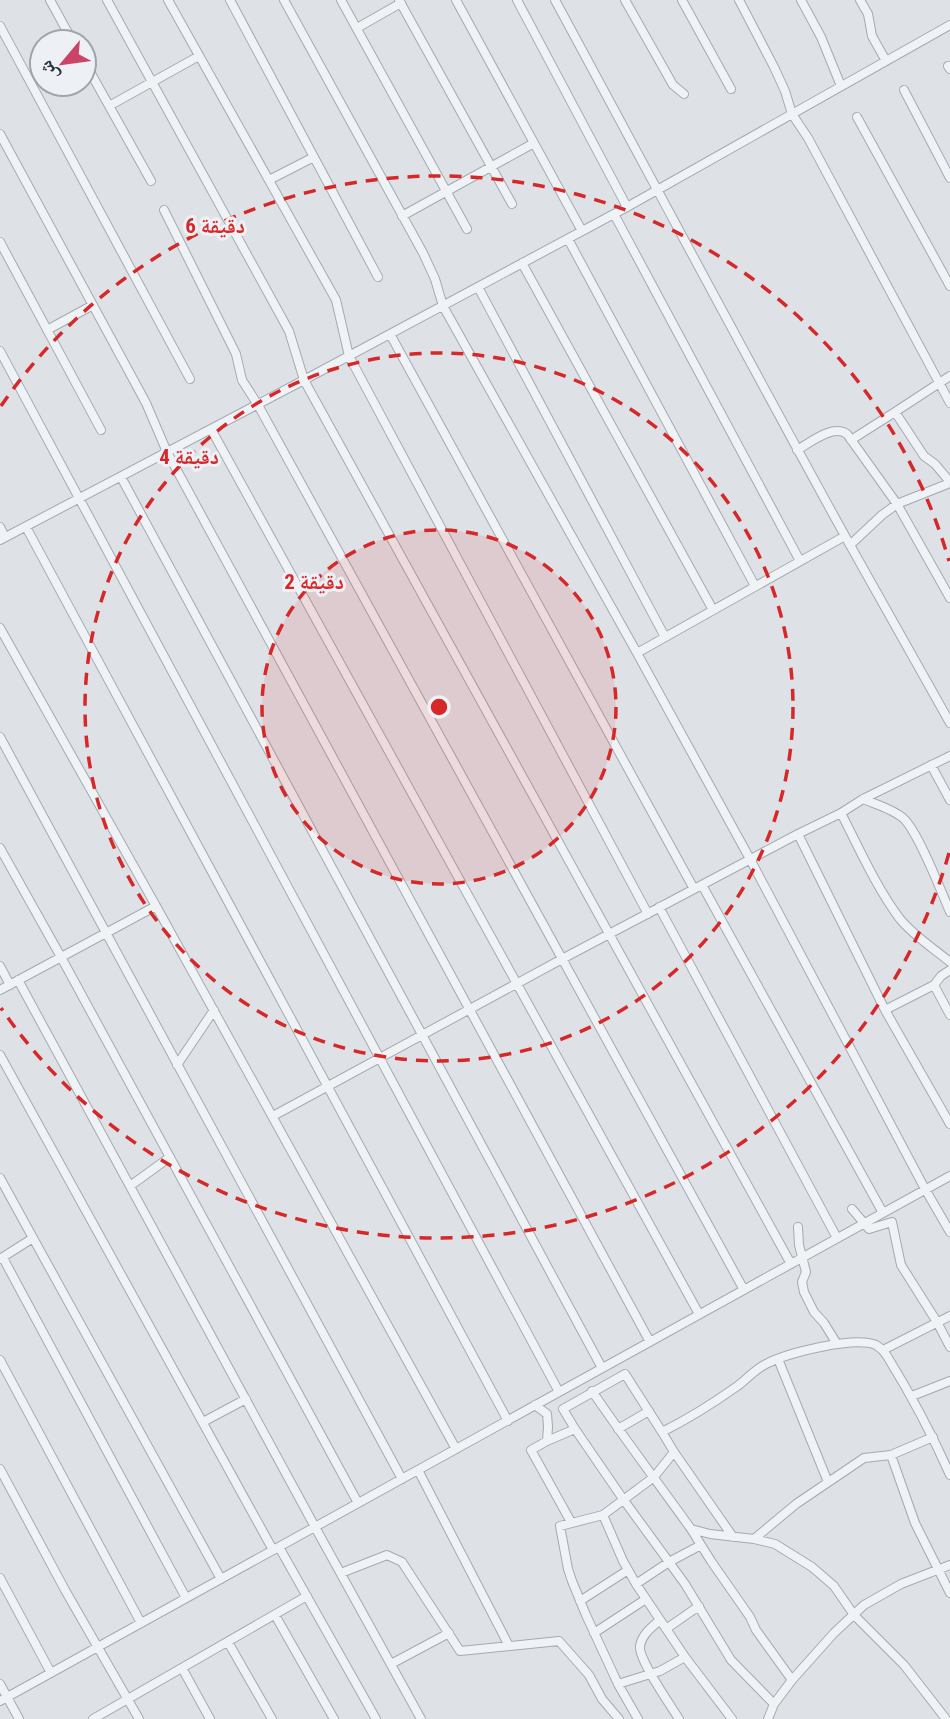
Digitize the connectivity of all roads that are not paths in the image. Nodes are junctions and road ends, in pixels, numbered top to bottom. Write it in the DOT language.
graph roads {
  1 [pos="50,0"];
  2 [pos="107,0"];
  3 [pos="168,0"];
  4 [pos="230,0"];
  5 [pos="284,0"];
  6 [pos="341,0"];
  7 [pos="456,0"];
  8 [pos="517,0"];
  9 [pos="555,0"];
  10 [pos="625,0"];
  11 [pos="682,0"];
  12 [pos="739,0"];
  13 [pos="801,0"];
  14 [pos="860,0"];
  15 [pos="400,2"];
  16 [pos="950,25"];
  17 [pos="0,26"];
  18 [pos="66,28"];
  19 [pos="357,28"];
  20 [pos="199,56"];
  21 [pos="886,61"];
  22 [pos="152,82"];
  23 [pos="98,86"];
  24 [pos="841,86"];
  25 [pos="731,89"];
  26 [pos="904,89"];
  27 [pos="684,94"];
  28 [pos="109,106"];
  29 [pos="792,114"];
  30 [pos="857,117"];
  31 [pos="0,134"];
  32 [pos="534,143"];
  33 [pos="314,157"];
  34 [pos="491,166"];
  35 [pos="950,178"];
  36 [pos="269,180"];
  37 [pos="150,181"];
  38 [pos="658,190"];
  39 [pos="446,191"];
  40 [pos="512,204"];
  41 [pos="627,207"];
  42 [pos="164,210"];
  43 [pos="614,214"];
  44 [pos="402,216"];
  45 [pos="467,229"];
  46 [pos="582,231"];
  47 [pos="568,239"];
  48 [pos="0,242"];
  49 [pos="522,263"];
  50 [pos="378,277"];
  51 [pos="950,286"];
  52 [pos="478,287"];
  53 [pos="93,305"];
  54 [pos="443,306"];
  55 [pos="47,330"];
  56 [pos="390,334"];
  57 [pos="0,351"];
  58 [pos="349,356"];
  59 [pos="950,376"];
  60 [pos="190,379"];
  61 [pos="304,380"];
  62 [pos="939,383"];
  63 [pos="950,403"];
  64 [pos="258,405"];
  65 [pos="895,412"];
  66 [pos="211,429"];
  67 [pos="101,430"];
  68 [pos="851,440"];
  69 [pos="797,450"];
  70 [pos="167,452"];
  71 [pos="121,477"];
  72 [pos="950,483"];
  73 [pos="80,498"];
  74 [pos="897,504"];
  75 [pos="0,527"];
  76 [pos="26,527"];
  77 [pos="845,536"];
  78 [pos="3,538"];
  79 [pos="850,545"];
  80 [pos="800,561"];
  81 [pos="755,586"];
  82 [pos="950,598"];
  83 [pos="713,610"];
  84 [pos="0,628"];
  85 [pos="665,637"];
  86 [pos="637,653"];
  87 [pos="950,723"];
  88 [pos="0,737"];
  89 [pos="950,756"];
  90 [pos="932,765"];
  91 [pos="863,799"];
  92 [pos="950,800"];
  93 [pos="841,813"];
  94 [pos="798,834"];
  95 [pos="0,848"];
  96 [pos="750,859"];
  97 [pos="698,887"];
  98 [pos="156,906"];
  99 [pos="660,907"];
  100 [pos="950,912"];
  101 [pos="648,914"];
  102 [pos="106,933"];
  103 [pos="609,934"];
  104 [pos="61,957"];
  105 [pos="562,959"];
  106 [pos="950,962"];
  107 [pos="0,966"];
  108 [pos="950,970"];
  109 [pos="14,983"];
  110 [pos="517,984"];
  111 [pos="934,985"];
  112 [pos="0,990"];
  113 [pos="214,1010"];
  114 [pos="470,1010"];
  115 [pos="885,1010"];
  116 [pos="950,1015"];
  117 [pos="422,1035"];
  118 [pos="0,1055"];
  119 [pos="380,1058"];
  120 [pos="177,1065"];
  121 [pos="328,1087"];
  122 [pos="273,1116"];
  123 [pos="950,1124"];
  124 [pos="170,1157"];
  125 [pos="950,1176"];
  126 [pos="0,1178"];
  127 [pos="130,1186"];
  128 [pos="925,1189"];
  129 [pos="852,1209"];
  130 [pos="883,1213"];
  131 [pos="863,1224"];
  132 [pos="798,1227"];
  133 [pos="950,1232"];
  134 [pos="33,1238"];
  135 [pos="837,1238"];
  136 [pos="802,1257"];
  137 [pos="1,1258"];
  138 [pos="791,1264"];
  139 [pos="744,1290"];
  140 [pos="699,1314"];
  141 [pos="950,1316"];
  142 [pos="937,1322"];
  143 [pos="650,1342"];
  144 [pos="837,1344"];
  145 [pos="950,1347"];
  146 [pos="883,1350"];
  147 [pos="778,1359"];
  148 [pos="0,1360"];
  149 [pos="602,1368"];
  150 [pos="950,1381"];
  151 [pos="592,1391"];
  152 [pos="559,1392"];
  153 [pos="912,1396"];
  154 [pos="246,1399"];
  155 [pos="535,1405"];
  156 [pos="649,1411"];
  157 [pos="508,1420"];
  158 [pos="203,1422"];
  159 [pos="575,1429"];
  160 [pos="618,1429"];
  161 [pos="662,1432"];
  162 [pos="933,1437"];
  163 [pos="547,1441"];
  164 [pos="456,1449"];
  165 [pos="674,1452"];
  166 [pos="891,1455"];
  167 [pos="0,1469"];
  168 [pos="418,1470"];
  169 [pos="950,1475"];
  170 [pos="654,1477"];
  171 [pos="402,1479"];
  172 [pos="828,1482"];
  173 [pos="623,1499"];
  174 [pos="358,1503"];
  175 [pos="603,1514"];
  176 [pos="571,1522"];
  177 [pos="315,1527"];
  178 [pos="691,1529"];
  179 [pos="733,1536"];
  180 [pos="754,1539"];
  181 [pos="701,1545"];
  182 [pos="276,1549"];
  183 [pos="669,1562"];
  184 [pos="950,1564"];
  185 [pos="938,1569"];
  186 [pos="628,1570"];
  187 [pos="341,1573"];
  188 [pos="0,1578"];
  189 [pos="221,1579"];
  190 [pos="636,1584"];
  191 [pos="950,1593"];
  192 [pos="307,1596"];
  193 [pos="186,1598"];
  194 [pos="646,1599"];
  195 [pos="580,1601"];
  196 [pos="699,1606"];
  197 [pos="275,1615"];
  198 [pos="854,1615"];
  199 [pos="660,1620"];
  200 [pos="141,1623"];
  201 [pos="666,1629"];
  202 [pos="449,1633"];
  203 [pos="594,1633"];
  204 [pos="228,1642"];
  205 [pos="509,1646"];
  206 [pos="98,1647"];
  207 [pos="685,1657"];
  208 [pos="391,1664"];
  209 [pos="182,1668"];
  210 [pos="51,1673"];
  211 [pos="651,1674"];
  212 [pos="792,1680"];
  213 [pos="0,1684"];
  214 [pos="618,1684"];
  215 [pos="4,1699"];
  216 [pos="128,1699"];
  217 [pos="774,1704"];
  218 [pos="19,1719"];
  219 [pos="93,1719"];
  220 [pos="139,1719"];
  221 [pos="210,1719"];
  222 [pos="272,1719"];
  223 [pos="334,1719"];
  224 [pos="376,1719"];
  225 [pos="421,1719"];
  226 [pos="619,1719"];
  227 [pos="638,1719"];
  228 [pos="679,1719"];
  229 [pos="732,1719"];
  230 [pos="768,1719"];
  231 [pos="946,1719"];
  1 -- 18 [label="street"];
  2 -- 22 [label="street"];
  3 -- 20 [label="street"];
  4 -- 33 [label="street"];
  5 -- 44 [label="street"];
  6 -- 19 [label="street"];
  7 -- 32 [label="street"];
  8 -- 41 [label="street"];
  9 -- 38 [label="street"];
  10 -- 27 [label="street"];
  11 -- 25 [label="street"];
  12 -- 29 [label="street"];
  13 -- 24 [label="street"];
  14 -- 21 [label="street"];
  15 -- 19 [label="street"];
  15 -- 34 [label="street"];
  16 -- 21 [label="street"];
  17 -- 60 [label="street"];
  19 -- 39 [label="street"];
  20 -- 22 [label="street"];
  20 -- 36 [label="street"];
  21 -- 24 [label="street"];
  22 -- 28 [label="street"];
  22 -- 61 [label="street"];
  23 -- 28 [label="street"];
  24 -- 29 [label="street"];
  26 -- 35 [label="street"];
  28 -- 37 [label="street"];
  29 -- 38 [label="street"];
  29 -- 62 [label="street"];
  30 -- 51 [label="street"];
  31 -- 53 [label="street"];
  32 -- 34 [label="street"];
  32 -- 46 [label="street"];
  33 -- 36 [label="street"];
  33 -- 50 [label="street"];
  34 -- 39 [label="street"];
  34 -- 40 [label="street"];
  36 -- 58 [label="street"];
  38 -- 41 [label="street"];
  38 -- 69 [label="street"];
  39 -- 44 [label="street"];
  39 -- 45 [label="street"];
  41 -- 43 [label="street"];
  42 -- 64 [label="street"];
  43 -- 46 [label="street"];
  43 -- 80 [label="street"];
  44 -- 54 [label="street"];
  46 -- 47 [label="street"];
  47 -- 49 [label="street"];
  47 -- 81 [label="street"];
  48 -- 55 [label="street"];
  49 -- 52 [label="street"];
  49 -- 83 [label="street"];
  52 -- 54 [label="street"];
  52 -- 85 [label="street"];
  53 -- 55 [label="street"];
  53 -- 70 [label="street"];
  54 -- 56 [label="street"];
  54 -- 86 [label="street"];
  55 -- 67 [label="street"];
  56 -- 58 [label="street"];
  56 -- 97 [label="street"];
  57 -- 73 [label="street"];
  58 -- 61 [label="street"];
  58 -- 101 [label="street"];
  59 -- 62 [label="street"];
  61 -- 64 [label="street"];
  61 -- 103 [label="street"];
  62 -- 63 [label="street"];
  62 -- 65 [label="street"];
  64 -- 66 [label="street"];
  64 -- 105 [label="street"];
  65 -- 68 [label="street"];
  65 -- 72 [label="street"];
  66 -- 70 [label="street"];
  66 -- 110 [label="street"];
  68 -- 69 [label="street"];
  68 -- 74 [label="street"];
  69 -- 77 [label="street"];
  70 -- 71 [label="street"];
  70 -- 114 [label="street"];
  71 -- 73 [label="street"];
  71 -- 117 [label="street"];
  72 -- 74 [label="street"];
  73 -- 76 [label="street"];
  73 -- 119 [label="street"];
  74 -- 79 [label="street"];
  74 -- 82 [label="street"];
  75 -- 78 [label="street"];
  76 -- 78 [label="street"];
  76 -- 121 [label="street"];
  77 -- 79 [label="street"];
  77 -- 80 [label="street"];
  79 -- 87 [label="street"];
  80 -- 81 [label="street"];
  81 -- 83 [label="street"];
  83 -- 85 [label="street"];
  84 -- 98 [label="street"];
  85 -- 86 [label="street"];
  86 -- 96 [label="street"];
  88 -- 102 [label="street"];
  89 -- 90 [label="street"];
  90 -- 91 [label="street"];
  90 -- 92 [label="street"];
  91 -- 93 [label="street"];
  91 -- 100 [label="street"];
  93 -- 94 [label="street"];
  93 -- 106 [label="street"];
  94 -- 96 [label="street"];
  94 -- 115 [label="street"];
  95 -- 104 [label="street"];
  96 -- 97 [label="street"];
  96 -- 128 [label="street"];
  97 -- 99 [label="street"];
  97 -- 130 [label="street"];
  98 -- 102 [label="street"];
  98 -- 113 [label="street"];
  99 -- 101 [label="street"];
  99 -- 135 [label="street"];
  101 -- 103 [label="street"];
  102 -- 104 [label="street"];
  102 -- 120 [label="street"];
  103 -- 105 [label="street"];
  103 -- 138 [label="street"];
  104 -- 109 [label="street"];
  104 -- 124 [label="street"];
  105 -- 110 [label="street"];
  105 -- 139 [label="street"];
  107 -- 109 [label="street"];
  108 -- 111 [label="street"];
  109 -- 112 [label="street"];
  109 -- 127 [label="street"];
  110 -- 114 [label="street"];
  110 -- 140 [label="street"];
  111 -- 115 [label="street"];
  111 -- 116 [label="street"];
  113 -- 120 [label="street"];
  113 -- 122 [label="street"];
  114 -- 117 [label="street"];
  114 -- 143 [label="street"];
  115 -- 123 [label="street"];
  117 -- 119 [label="street"];
  117 -- 149 [label="street"];
  118 -- 158 [label="street"];
  119 -- 121 [label="street"];
  119 -- 152 [label="street"];
  120 -- 171 [label="street"];
  121 -- 122 [label="street"];
  121 -- 157 [label="street"];
  122 -- 164 [label="street"];
  124 -- 127 [label="street"];
  124 -- 174 [label="street"];
  125 -- 128 [label="street"];
  126 -- 134 [label="street"];
  127 -- 154 [label="street"];
  128 -- 130 [label="street"];
  128 -- 133 [label="street"];
  129 -- 131 [label="street"];
  130 -- 131 [label="street"];
  131 -- 135 [label="street"];
  131 -- 142 [label="street"];
  132 -- 136 [label="street"];
  134 -- 137 [label="street"];
  134 -- 189 [label="street"];
  135 -- 136 [label="street"];
  136 -- 138 [label="street"];
  136 -- 144 [label="street"];
  137 -- 193 [label="street"];
  138 -- 139 [label="street"];
  139 -- 140 [label="street"];
  140 -- 143 [label="street"];
  141 -- 142 [label="street"];
  142 -- 145 [label="street"];
  142 -- 146 [label="street"];
  143 -- 149 [label="street"];
  144 -- 146 [label="street"];
  144 -- 147 [label="street"];
  146 -- 153 [label="street"];
  147 -- 161 [label="street"];
  147 -- 172 [label="street"];
  148 -- 200 [label="street"];
  149 -- 152 [label="street"];
  150 -- 153 [label="street"];
  151 -- 156 [label="street"];
  151 -- 159 [label="street"];
  151 -- 160 [label="street"];
  152 -- 155 [label="street"];
  153 -- 162 [label="street"];
  154 -- 158 [label="street"];
  154 -- 177 [label="street"];
  155 -- 157 [label="street"];
  155 -- 163 [label="street"];
  156 -- 160 [label="street"];
  156 -- 161 [label="street"];
  157 -- 164 [label="street"];
  158 -- 182 [label="street"];
  159 -- 163 [label="street"];
  159 -- 173 [label="street"];
  160 -- 170 [label="street"];
  161 -- 165 [label="street"];
  162 -- 166 [label="street"];
  162 -- 169 [label="street"];
  163 -- 176 [label="street"];
  164 -- 168 [label="street"];
  165 -- 170 [label="street"];
  165 -- 179 [label="street"];
  166 -- 172 [label="street"];
  166 -- 185 [label="street"];
  167 -- 206 [label="street"];
  168 -- 171 [label="street"];
  168 -- 205 [label="street"];
  170 -- 173 [label="street"];
  170 -- 178 [label="street"];
  171 -- 174 [label="street"];
  172 -- 180 [label="street"];
  173 -- 175 [label="street"];
  173 -- 183 [label="street"];
  174 -- 177 [label="street"];
  175 -- 176 [label="street"];
  175 -- 186 [label="street"];
  176 -- 195 [label="street"];
  177 -- 182 [label="street"];
  177 -- 187 [label="street"];
  178 -- 179 [label="street"];
  178 -- 181 [label="street"];
  179 -- 180 [label="street"];
  180 -- 198 [label="street"];
  181 -- 183 [label="street"];
  181 -- 212 [label="street"];
  182 -- 189 [label="street"];
  182 -- 192 [label="street"];
  183 -- 190 [label="street"];
  183 -- 196 [label="street"];
  184 -- 185 [label="street"];
  185 -- 191 [label="street"];
  185 -- 198 [label="street"];
  186 -- 190 [label="street"];
  186 -- 195 [label="street"];
  187 -- 202 [label="street"];
  187 -- 208 [label="street"];
  188 -- 210 [label="street"];
  189 -- 193 [label="street"];
  190 -- 194 [label="street"];
  192 -- 197 [label="street"];
  192 -- 224 [label="street"];
  193 -- 200 [label="street"];
  194 -- 199 [label="street"];
  194 -- 203 [label="street"];
  195 -- 203 [label="street"];
  196 -- 201 [label="street"];
  196 -- 217 [label="street"];
  197 -- 204 [label="street"];
  197 -- 223 [label="street"];
  198 -- 212 [label="street"];
  198 -- 231 [label="street"];
  199 -- 201 [label="street"];
  199 -- 211 [label="street"];
  200 -- 206 [label="street"];
  201 -- 207 [label="street"];
  202 -- 205 [label="street"];
  202 -- 208 [label="street"];
  203 -- 214 [label="street"];
  204 -- 209 [label="street"];
  204 -- 222 [label="street"];
  205 -- 226 [label="street"];
  206 -- 210 [label="street"];
  206 -- 216 [label="street"];
  207 -- 211 [label="street"];
  207 -- 229 [label="street"];
  208 -- 225 [label="street"];
  209 -- 216 [label="street"];
  209 -- 221 [label="street"];
  210 -- 215 [label="street"];
  211 -- 214 [label="street"];
  211 -- 228 [label="street"];
  212 -- 217 [label="street"];
  213 -- 215 [label="street"];
  214 -- 227 [label="street"];
  215 -- 218 [label="street"];
  216 -- 219 [label="street"];
  216 -- 220 [label="street"];
  217 -- 230 [label="street"];
}
